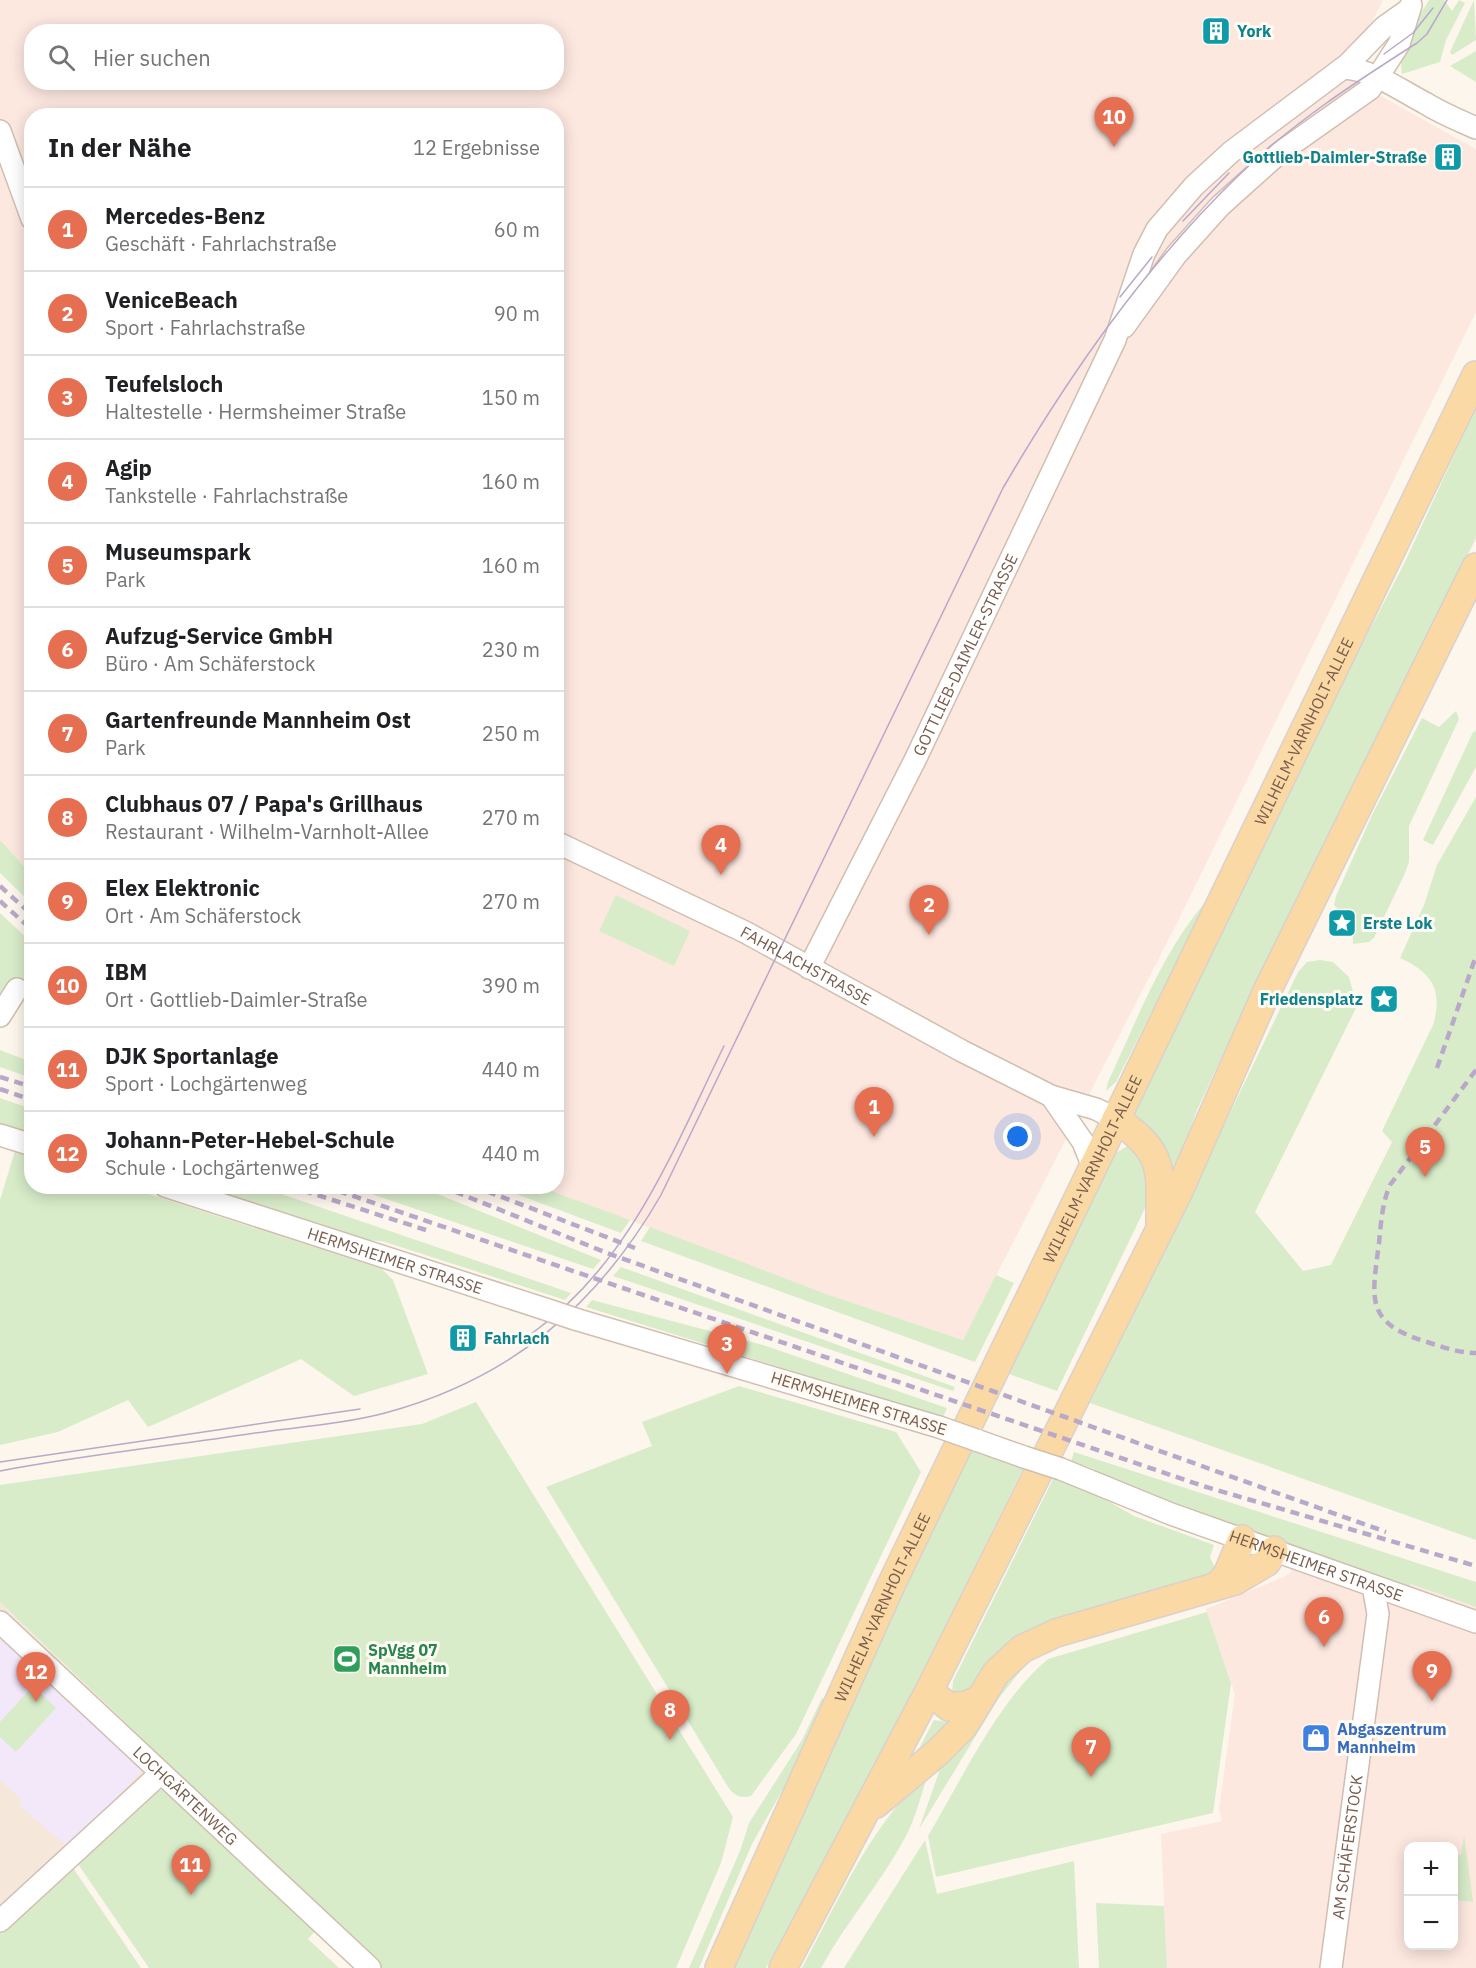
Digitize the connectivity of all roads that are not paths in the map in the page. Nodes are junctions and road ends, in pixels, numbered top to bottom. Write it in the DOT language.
graph roads {
  1 [pos="1411,5"];
  2 [pos="1343,68"];
  3 [pos="1379,77"];
  4 [pos="1476,128"];
  5 [pos="0,131"];
  6 [pos="24,197"];
  7 [pos="1157,229"];
  8 [pos="1176,255"];
  9 [pos="1115,340"];
  10 [pos="1476,375"];
  11 [pos="1476,567"];
  12 [pos="564,846"];
  13 [pos="809,968"];
  14 [pos="17,989"];
  15 [pos="0,1016"];
  16 [pos="1052,1096"];
  17 [pos="1116,1119"];
  18 [pos="0,1135"];
  19 [pos="24,1142"];
  20 [pos="1093,1167"];
  21 [pos="190,1194"];
  22 [pos="1160,1227"];
  23 [pos="1242,1539"];
  24 [pos="1274,1550"];
  25 [pos="1218,1585"];
  26 [pos="1373,1586"];
  27 [pos="0,1622"];
  28 [pos="1476,1622"];
  29 [pos="929,1691"];
  30 [pos="978,1700"];
  31 [pos="161,1773"];
  32 [pos="866,1812"];
  33 [pos="0,1921"];
  34 [pos="370,1968"];
  35 [pos="719,1968"];
  36 [pos="783,1968"];
  37 [pos="1331,1968"];
  1 -- 2 [label="street, GOTTLIEB-DAIMLER-STRASSE"];
  1 -- 3 [label="street, GOTTLIEB-DAIMLER-STRASSE"];
  2 -- 3 [label="street"];
  2 -- 7 [label="street, GOTTLIEB-DAIMLER-STRASSE"];
  3 -- 4 [label="street"];
  3 -- 8 [label="street, GOTTLIEB-DAIMLER-STRASSE"];
  5 -- 6 [label="street"];
  7 -- 8 [label="street"];
  7 -- 9 [label="street, GOTTLIEB-DAIMLER-STRASSE"];
  8 -- 9 [label="street, GOTTLIEB-DAIMLER-STRASSE"];
  9 -- 13 [label="street, GOTTLIEB-DAIMLER-STRASSE"];
  10 -- 17 [label="main road, WILHELM-VARNHOLT-ALLEE"];
  11 -- 22 [label="main road"];
  12 -- 13 [label="street, FAHRLACHSTRASSE"];
  13 -- 16 [label="street, FAHRLACHSTRASSE"];
  14 -- 15 [label="street"];
  16 -- 17 [label="street, FAHRLACHSTRASSE"];
  16 -- 20 [label="street, FAHRLACHSTRASSE"];
  17 -- 20 [label="main road, WILHELM-VARNHOLT-ALLEE"];
  17 -- 22 [label="main road"];
  18 -- 19 [label="street"];
  20 -- 35 [label="main road, WILHELM-VARNHOLT-ALLEE"];
  21 -- 23 [label="street, HERMSHEIMER STRASSE, bridge"];
  22 -- 29 [label="main road"];
  23 -- 24 [label="street, HERMSHEIMER STRASSE"];
  23 -- 25 [label="main road"];
  24 -- 25 [label="main road"];
  24 -- 26 [label="street, HERMSHEIMER STRASSE"];
  25 -- 30 [label="main road"];
  26 -- 28 [label="street, HERMSHEIMER STRASSE"];
  26 -- 37 [label="street, AM SCHÄFERSTOCK"];
  27 -- 31 [label="street, LOCHGÄRTENWEG"];
  29 -- 30 [label="main road"];
  29 -- 32 [label="main road"];
  30 -- 32 [label="main road"];
  31 -- 33 [label="street"];
  31 -- 34 [label="street, LOCHGÄRTENWEG"];
  32 -- 36 [label="main road"];
}
